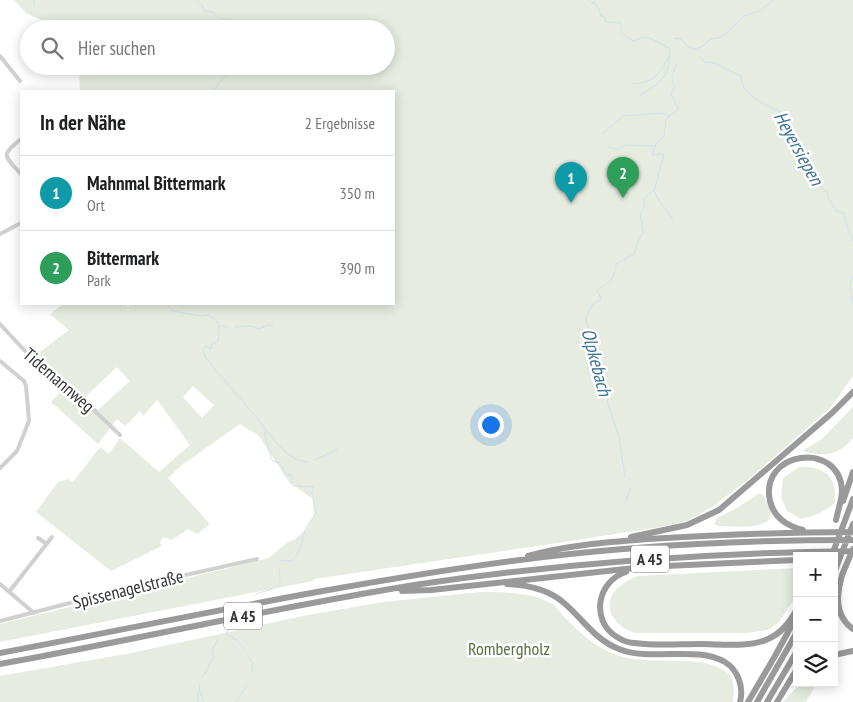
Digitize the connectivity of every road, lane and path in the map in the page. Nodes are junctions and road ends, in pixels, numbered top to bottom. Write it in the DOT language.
graph roads {
  1 [pos="0,56"];
  2 [pos="20,81"];
  3 [pos="20,140"];
  4 [pos="20,173"];
  5 [pos="20,223"];
  6 [pos="0,234"];
  7 [pos="0,324"];
  8 [pos="0,361"];
  9 [pos="853,392"];
  10 [pos="120,435"];
  11 [pos="0,468"];
  12 [pos="853,472"];
  13 [pos="853,499"];
  14 [pos="836,520"];
  15 [pos="853,524"];
  16 [pos="817,532"];
  17 [pos="853,532"];
  18 [pos="52,537"];
  19 [pos="38,538"];
  20 [pos="853,540"];
  21 [pos="608,542"];
  22 [pos="47,544"];
  23 [pos="853,550"];
  24 [pos="824,552"];
  25 [pos="833,552"];
  26 [pos="257,558"];
  27 [pos="793,560"];
  28 [pos="838,560"];
  29 [pos="853,560"];
  30 [pos="513,561"];
  31 [pos="838,562"];
  32 [pos="644,567"];
  33 [pos="843,572"];
  34 [pos="0,584"];
  35 [pos="448,584"];
  36 [pos="486,584"];
  37 [pos="838,584"];
  38 [pos="9,592"];
  39 [pos="34,613"];
  40 [pos="793,615"];
  41 [pos="0,621"];
  42 [pos="793,622"];
  43 [pos="853,629"];
  44 [pos="793,639"];
  45 [pos="853,651"];
  46 [pos="0,653"];
  47 [pos="838,654"];
  48 [pos="793,658"];
  49 [pos="0,664"];
  50 [pos="793,676"];
  51 [pos="793,684"];
  52 [pos="778,700"];
  53 [pos="740,702"];
  54 [pos="748,702"];
  55 [pos="757,702"];
  56 [pos="768,702"];
  1 -- 2 [label="street"];
  3 -- 4 [label="street"];
  5 -- 6 [label="street"];
  7 -- 10 [label="street, Tidemannweg"];
  8 -- 11 [label="street"];
  9 -- 21 [label="highway"];
  12 -- 14 [label="highway"];
  13 -- 25 [label="highway"];
  14 -- 16 [label="highway"];
  14 -- 24 [label="highway"];
  15 -- 31 [label="highway"];
  16 -- 17 [label="highway"];
  16 -- 21 [label="highway"];
  18 -- 22 [label="street"];
  19 -- 22 [label="street"];
  20 -- 30 [label="highway, A 45"];
  21 -- 30 [label="highway"];
  22 -- 38 [label="street"];
  23 -- 33 [label="highway"];
  23 -- 35 [label="highway, A 45"];
  26 -- 39 [label="street, Spissenagelstraße"];
  27 -- 32 [label="highway"];
  28 -- 29 [label="highway"];
  30 -- 46 [label="highway, A 45"];
  32 -- 36 [label="highway"];
  32 -- 40 [label="highway"];
  33 -- 37 [label="highway"];
  33 -- 43 [label="highway"];
  34 -- 38 [label="street"];
  35 -- 36 [label="highway"];
  35 -- 49 [label="highway, A 45"];
  36 -- 53 [label="highway"];
  38 -- 39 [label="street"];
  39 -- 41 [label="street, Spissenagelstraße"];
  42 -- 54 [label="highway"];
  44 -- 55 [label="highway"];
  45 -- 47 [label="highway"];
  48 -- 56 [label="highway"];
  50 -- 52 [label="highway"];
  51 -- 52 [label="highway"];
}
